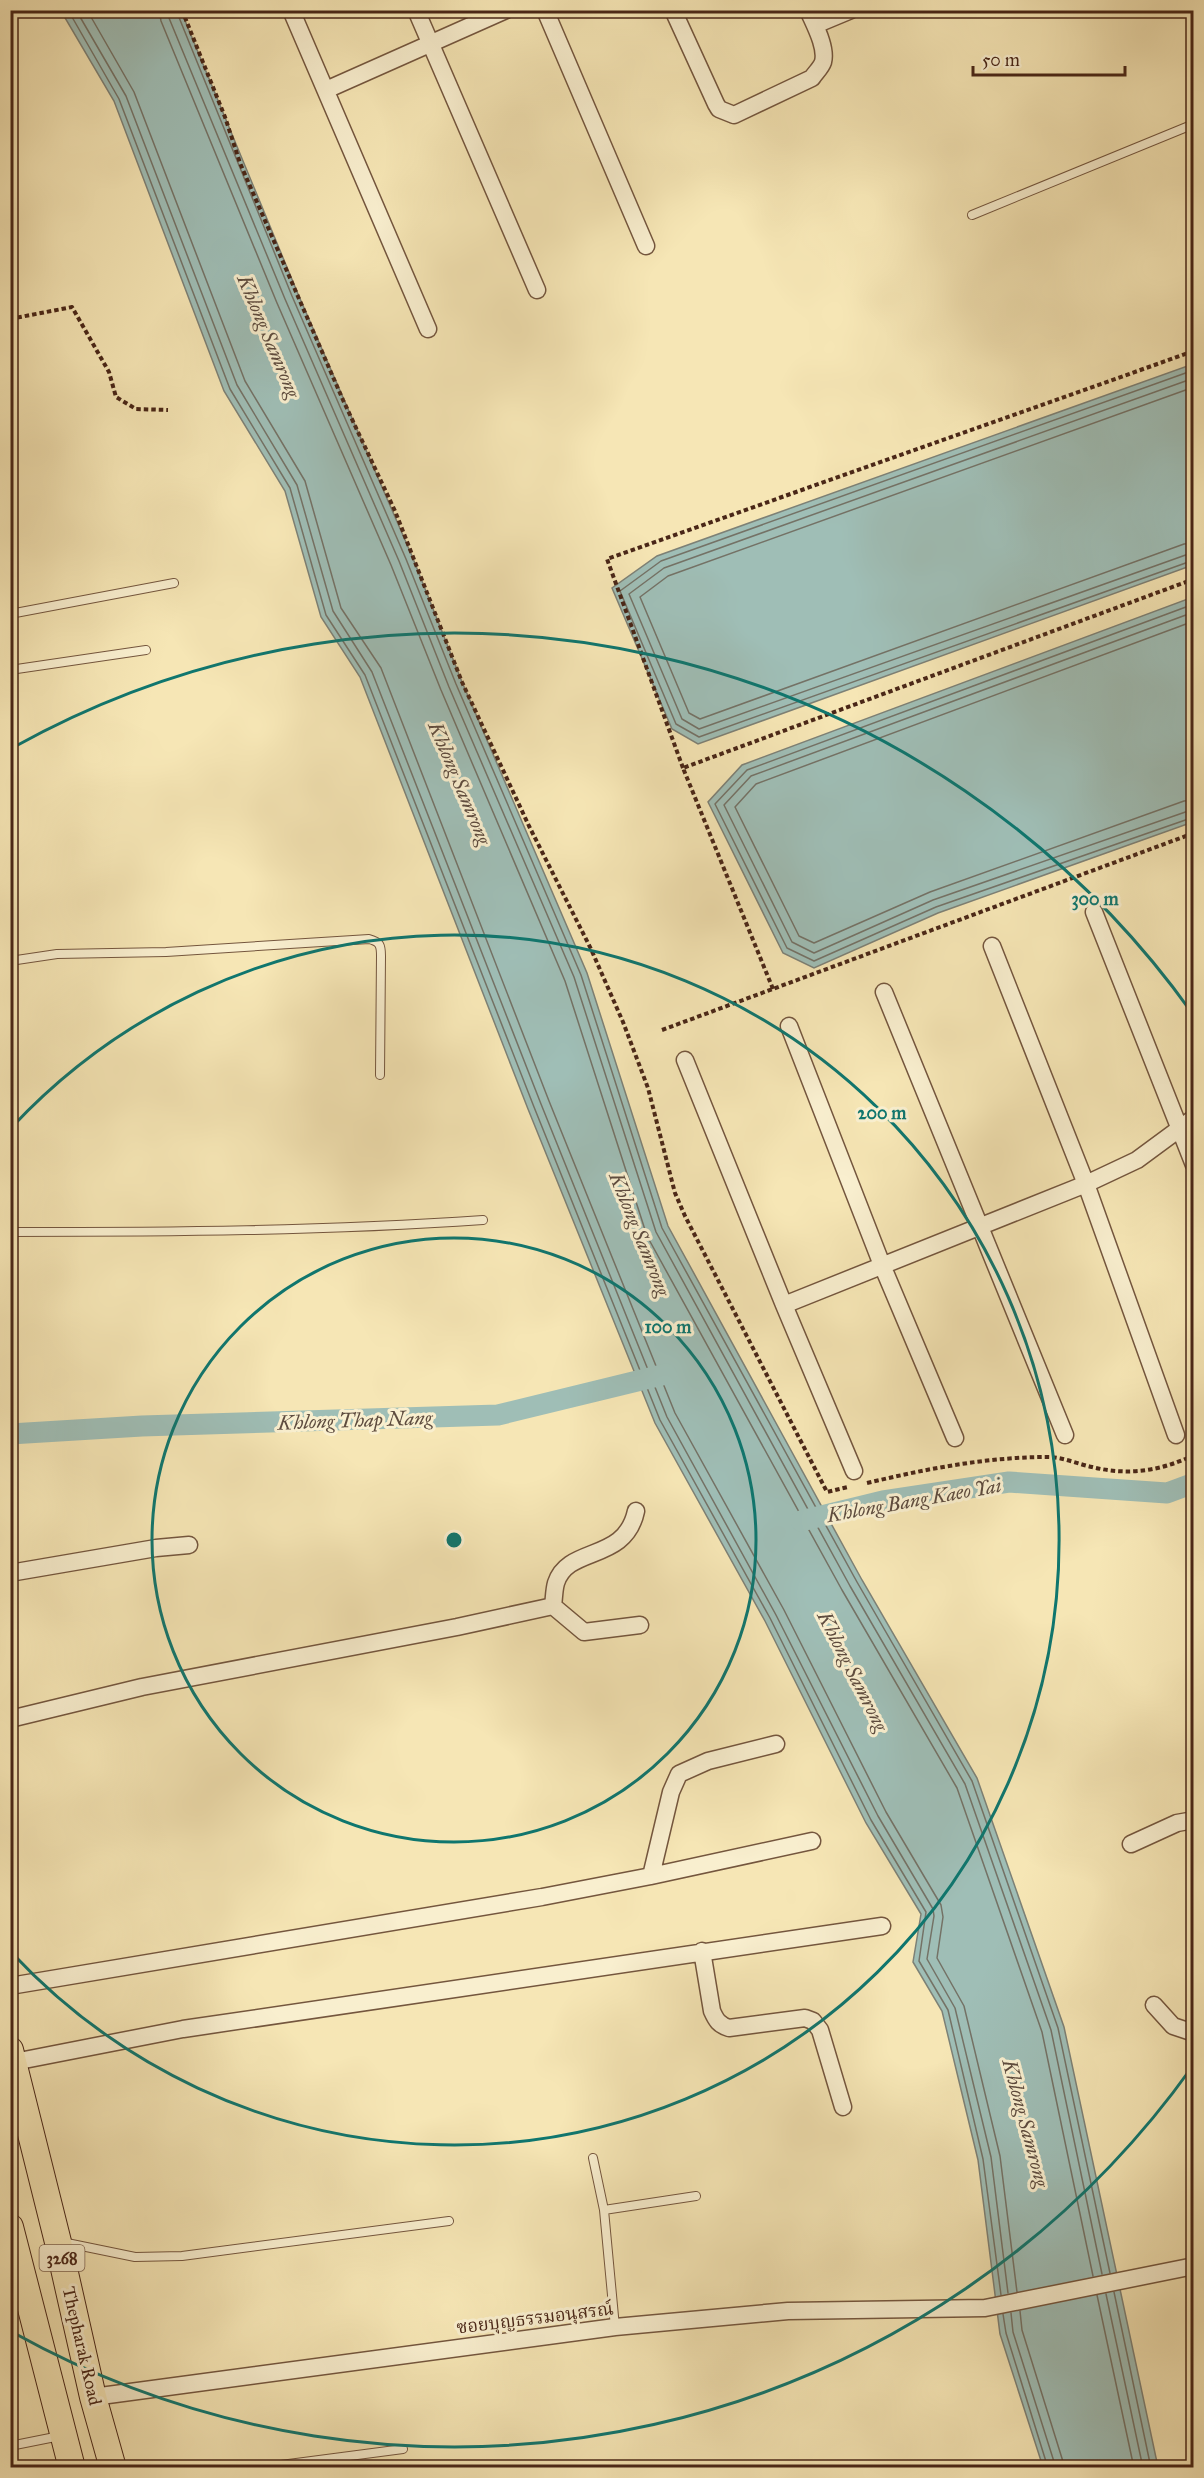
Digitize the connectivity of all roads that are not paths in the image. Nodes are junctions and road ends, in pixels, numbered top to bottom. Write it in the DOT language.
graph roads {
  1 [pos="291,10"];
  2 [pos="416,10"];
  3 [pos="506,10"];
  4 [pos="545,10"];
  5 [pos="674,10"];
  6 [pos="851,10"];
  7 [pos="811,18"];
  8 [pos="430,42"];
  9 [pos="327,90"];
  10 [pos="1194,124"];
  11 [pos="972,215"];
  12 [pos="646,246"];
  13 [pos="537,290"];
  14 [pos="429,329"];
  15 [pos="174,583"];
  16 [pos="10,614"];
  17 [pos="146,650"];
  18 [pos="10,670"];
  19 [pos="1094,912"];
  20 [pos="992,946"];
  21 [pos="10,961"];
  22 [pos="884,992"];
  23 [pos="789,1026"];
  24 [pos="685,1059"];
  25 [pos="380,1075"];
  26 [pos="1194,1118"];
  27 [pos="1179,1128"];
  28 [pos="1194,1165"];
  29 [pos="1086,1184"];
  30 [pos="483,1220"];
  31 [pos="980,1227"];
  32 [pos="10,1233"];
  33 [pos="882,1264"];
  34 [pos="784,1305"];
  35 [pos="1065,1435"];
  36 [pos="1176,1435"];
  37 [pos="955,1438"];
  38 [pos="854,1472"];
  39 [pos="636,1511"];
  40 [pos="189,1545"];
  41 [pos="10,1573"];
  42 [pos="553,1606"];
  43 [pos="640,1625"];
  44 [pos="10,1719"];
  45 [pos="776,1744"];
  46 [pos="1194,1820"];
  47 [pos="812,1841"];
  48 [pos="1131,1844"];
  49 [pos="651,1876"];
  50 [pos="882,1926"];
  51 [pos="702,1951"];
  52 [pos="10,1986"];
  53 [pos="1154,2005"];
  54 [pos="1194,2033"];
  55 [pos="12,2056"];
  56 [pos="843,2107"];
  57 [pos="593,2158"];
  58 [pos="696,2196"];
  59 [pos="604,2210"];
  60 [pos="449,2221"];
  61 [pos="10,2227"];
  62 [pos="58,2242"];
  63 [pos="1194,2266"];
  64 [pos="615,2327"];
  65 [pos="93,2397"];
  66 [pos="64,2435"];
  67 [pos="10,2446"];
  68 [pos="403,2449"];
  69 [pos="72,2468"];
  70 [pos="113,2468"];
  71 [pos="258,2468"];
  1 -- 9 [label="street"];
  2 -- 8 [label="street"];
  3 -- 8 [label="street"];
  4 -- 12 [label="street"];
  5 -- 7 [label="street"];
  6 -- 7 [label="street"];
  8 -- 9 [label="street"];
  8 -- 13 [label="street"];
  9 -- 14 [label="street"];
  10 -- 11 [label="lane"];
  15 -- 16 [label="lane"];
  17 -- 18 [label="lane"];
  19 -- 27 [label="street"];
  20 -- 29 [label="street"];
  21 -- 25 [label="lane"];
  22 -- 31 [label="street"];
  23 -- 33 [label="street"];
  24 -- 34 [label="street"];
  26 -- 27 [label="street"];
  27 -- 28 [label="street"];
  27 -- 29 [label="street"];
  29 -- 31 [label="street"];
  29 -- 36 [label="street"];
  30 -- 32 [label="lane"];
  31 -- 33 [label="street"];
  31 -- 35 [label="street"];
  33 -- 34 [label="street"];
  33 -- 37 [label="street"];
  34 -- 38 [label="street"];
  39 -- 42 [label="street"];
  40 -- 41 [label="street"];
  42 -- 43 [label="street"];
  42 -- 44 [label="street"];
  45 -- 49 [label="street"];
  46 -- 48 [label="street"];
  47 -- 49 [label="street"];
  49 -- 52 [label="street"];
  50 -- 51 [label="street"];
  51 -- 55 [label="street"];
  51 -- 56 [label="street"];
  53 -- 54 [label="street"];
  55 -- 62 [label="main road, Thepharak Road / 3268"];
  57 -- 59 [label="lane"];
  58 -- 59 [label="lane"];
  59 -- 64 [label="lane"];
  60 -- 62 [label="lane"];
  61 -- 66 [label="main road, 3268"];
  62 -- 65 [label="main road, Thepharak Road / 3268"];
  63 -- 64 [label="street, ซอยบุญธรรมอนุสรณ์"];
  64 -- 65 [label="street, ซอยบุญธรรมอนุสรณ์"];
  65 -- 70 [label="main road, Thepharak Road / 3268"];
  66 -- 67 [label="lane"];
  66 -- 69 [label="main road, 3268"];
  68 -- 71 [label="lane"];
}
